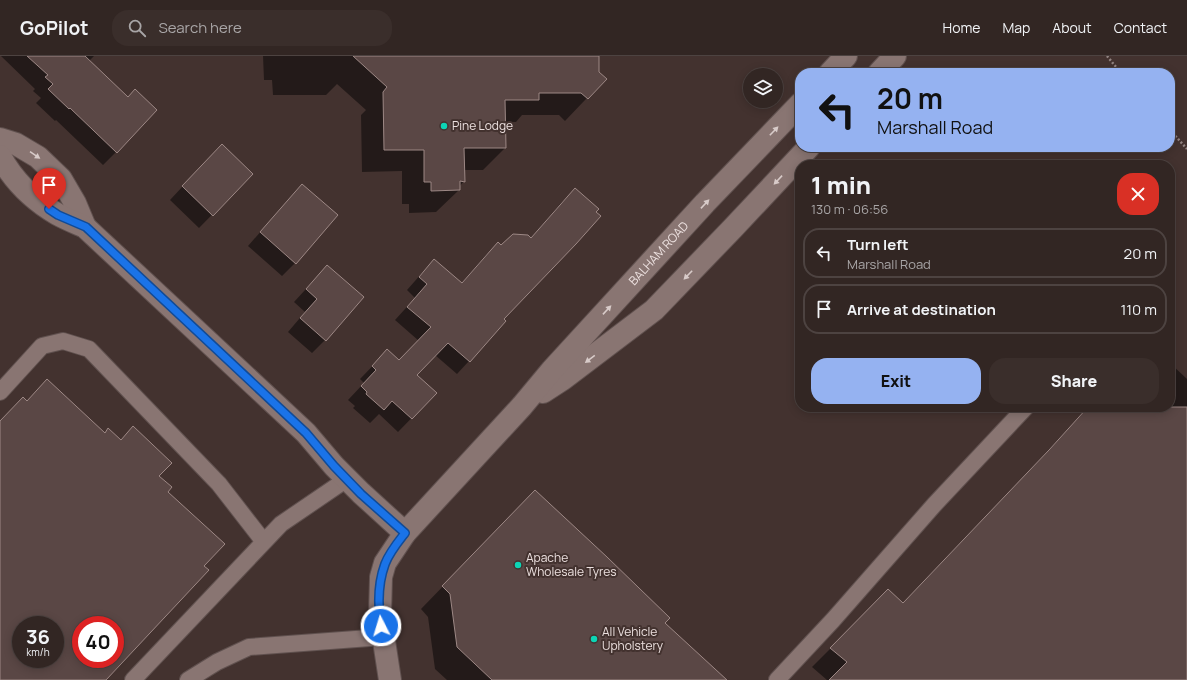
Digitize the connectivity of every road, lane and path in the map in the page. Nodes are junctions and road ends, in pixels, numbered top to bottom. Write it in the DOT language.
graph roads {
  1 [pos="846,56"];
  2 [pos="895,56"];
  3 [pos="1107,56"];
  4 [pos="835,68"];
  5 [pos="884,68"];
  6 [pos="1117,68"];
  7 [pos="795,109"];
  8 [pos="1175,136"];
  9 [pos="0,139"];
  10 [pos="1187,149"];
  11 [pos="804,152"];
  12 [pos="0,156"];
  13 [pos="797,160"];
  14 [pos="795,162"];
  15 [pos="86,227"];
  16 [pos="0,392"];
  17 [pos="522,406"];
  18 [pos="1021,412"];
  19 [pos="347,479"];
  20 [pos="405,533"];
  21 [pos="264,542"];
  22 [pos="383,637"];
  23 [pos="133,680"];
  24 [pos="188,680"];
  25 [pos="390,680"];
  26 [pos="777,680"];
  1 -- 4 [label="street"];
  2 -- 5 [label="street"];
  3 -- 6 [label="path"];
  17 -- 7 [label="street, BALHAM ROAD, one-way"];
  8 -- 10 [label="path"];
  9 -- 15 [label="street, one-way"];
  11 -- 13 [label="street, BALHAM ROAD, one-way"];
  12 -- 15 [label="street"];
  14 -- 17 [label="street, BALHAM ROAD, one-way"];
  15 -- 19 [label="street"];
  16 -- 21 [label="lane"];
  17 -- 20 [label="street, BALHAM ROAD"];
  18 -- 26 [label="lane"];
  19 -- 20 [label="street"];
  19 -- 21 [label="lane"];
  20 -- 22 [label="street, BALHAM ROAD"];
  21 -- 23 [label="lane"];
  22 -- 24 [label="lane"];
  22 -- 25 [label="street, BALHAM ROAD"];
}
